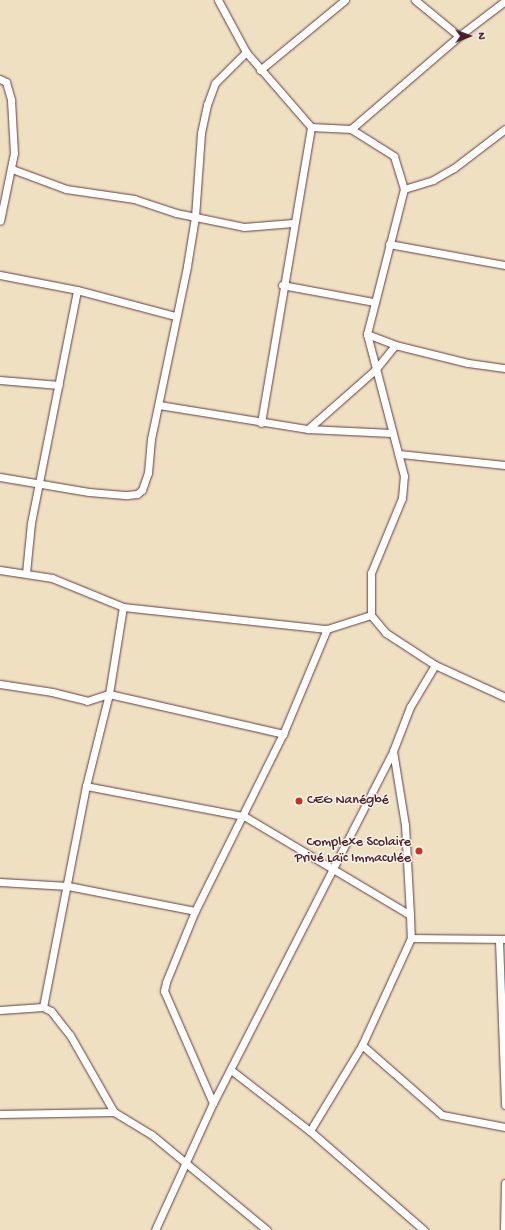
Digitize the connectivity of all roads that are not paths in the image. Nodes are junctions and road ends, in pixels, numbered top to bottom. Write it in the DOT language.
graph roads {
  1 [pos="218,0"];
  2 [pos="345,0"];
  3 [pos="415,0"];
  4 [pos="505,1"];
  5 [pos="459,36"];
  6 [pos="246,52"];
  7 [pos="260,70"];
  8 [pos="0,79"];
  9 [pos="311,127"];
  10 [pos="351,129"];
  11 [pos="505,129"];
  12 [pos="12,169"];
  13 [pos="404,189"];
  14 [pos="195,217"];
  15 [pos="0,221"];
  16 [pos="293,223"];
  17 [pos="389,244"];
  18 [pos="505,266"];
  19 [pos="0,275"];
  20 [pos="282,285"];
  21 [pos="77,290"];
  22 [pos="374,302"];
  23 [pos="175,316"];
  24 [pos="367,334"];
  25 [pos="395,344"];
  26 [pos="505,368"];
  27 [pos="375,370"];
  28 [pos="0,380"];
  29 [pos="59,385"];
  30 [pos="160,405"];
  31 [pos="261,423"];
  32 [pos="308,429"];
  33 [pos="391,433"];
  34 [pos="400,454"];
  35 [pos="505,465"];
  36 [pos="0,477"];
  37 [pos="41,483"];
  38 [pos="0,570"];
  39 [pos="26,573"];
  40 [pos="123,607"];
  41 [pos="371,615"];
  42 [pos="327,629"];
  43 [pos="435,665"];
  44 [pos="0,684"];
  45 [pos="109,694"];
  46 [pos="505,697"];
  47 [pos="283,734"];
  48 [pos="393,751"];
  49 [pos="86,786"];
  50 [pos="244,816"];
  51 [pos="332,868"];
  52 [pos="0,882"];
  53 [pos="68,886"];
  54 [pos="194,911"];
  55 [pos="410,915"];
  56 [pos="411,938"];
  57 [pos="502,940"];
  58 [pos="43,1007"];
  59 [pos="0,1010"];
  60 [pos="362,1045"];
  61 [pos="231,1070"];
  62 [pos="213,1103"];
  63 [pos="505,1106"];
  64 [pos="114,1112"];
  65 [pos="0,1114"];
  66 [pos="505,1127"];
  67 [pos="310,1130"];
  68 [pos="185,1160"];
  69 [pos="505,1183"];
  70 [pos="155,1230"];
  71 [pos="267,1230"];
  72 [pos="424,1230"];
  73 [pos="504,1230"];
  1 -- 6 [label="street"];
  2 -- 7 [label="street"];
  3 -- 5 [label="street"];
  4 -- 5 [label="street"];
  5 -- 10 [label="street"];
  6 -- 7 [label="street"];
  6 -- 14 [label="street"];
  7 -- 9 [label="street"];
  8 -- 12 [label="street"];
  9 -- 10 [label="street"];
  9 -- 16 [label="street"];
  10 -- 13 [label="street"];
  11 -- 13 [label="street"];
  12 -- 14 [label="street"];
  12 -- 15 [label="street"];
  13 -- 17 [label="street"];
  14 -- 16 [label="street"];
  14 -- 23 [label="street"];
  16 -- 20 [label="street"];
  17 -- 18 [label="street"];
  17 -- 22 [label="street"];
  19 -- 21 [label="street"];
  20 -- 22 [label="street"];
  20 -- 31 [label="street"];
  21 -- 23 [label="street"];
  21 -- 29 [label="street"];
  22 -- 24 [label="street"];
  23 -- 30 [label="street"];
  24 -- 25 [label="street"];
  24 -- 27 [label="street"];
  25 -- 26 [label="street"];
  25 -- 27 [label="street"];
  27 -- 32 [label="street"];
  27 -- 33 [label="street"];
  28 -- 29 [label="street"];
  29 -- 37 [label="street"];
  30 -- 31 [label="street"];
  30 -- 37 [label="street"];
  31 -- 32 [label="street"];
  32 -- 33 [label="street"];
  33 -- 34 [label="street"];
  34 -- 35 [label="street"];
  34 -- 41 [label="street"];
  36 -- 37 [label="street"];
  37 -- 39 [label="street"];
  38 -- 39 [label="street"];
  39 -- 40 [label="street"];
  40 -- 42 [label="street"];
  40 -- 45 [label="street"];
  41 -- 42 [label="street"];
  41 -- 43 [label="street"];
  42 -- 47 [label="street"];
  43 -- 46 [label="street"];
  43 -- 48 [label="street"];
  44 -- 45 [label="street"];
  45 -- 47 [label="street"];
  45 -- 49 [label="street"];
  47 -- 50 [label="street"];
  48 -- 51 [label="street"];
  48 -- 55 [label="street"];
  49 -- 50 [label="street"];
  49 -- 53 [label="street"];
  50 -- 51 [label="street"];
  50 -- 54 [label="street"];
  51 -- 55 [label="street"];
  51 -- 61 [label="street"];
  52 -- 53 [label="street"];
  53 -- 54 [label="street"];
  53 -- 58 [label="street"];
  54 -- 62 [label="street"];
  55 -- 56 [label="street"];
  56 -- 57 [label="street"];
  56 -- 60 [label="street"];
  57 -- 63 [label="street"];
  58 -- 59 [label="street"];
  58 -- 64 [label="street"];
  60 -- 66 [label="street"];
  60 -- 67 [label="street"];
  61 -- 62 [label="street"];
  61 -- 67 [label="street"];
  62 -- 68 [label="street"];
  64 -- 65 [label="street"];
  64 -- 68 [label="street"];
  67 -- 72 [label="street"];
  68 -- 70 [label="street"];
  68 -- 71 [label="street"];
  69 -- 73 [label="street"];
}
